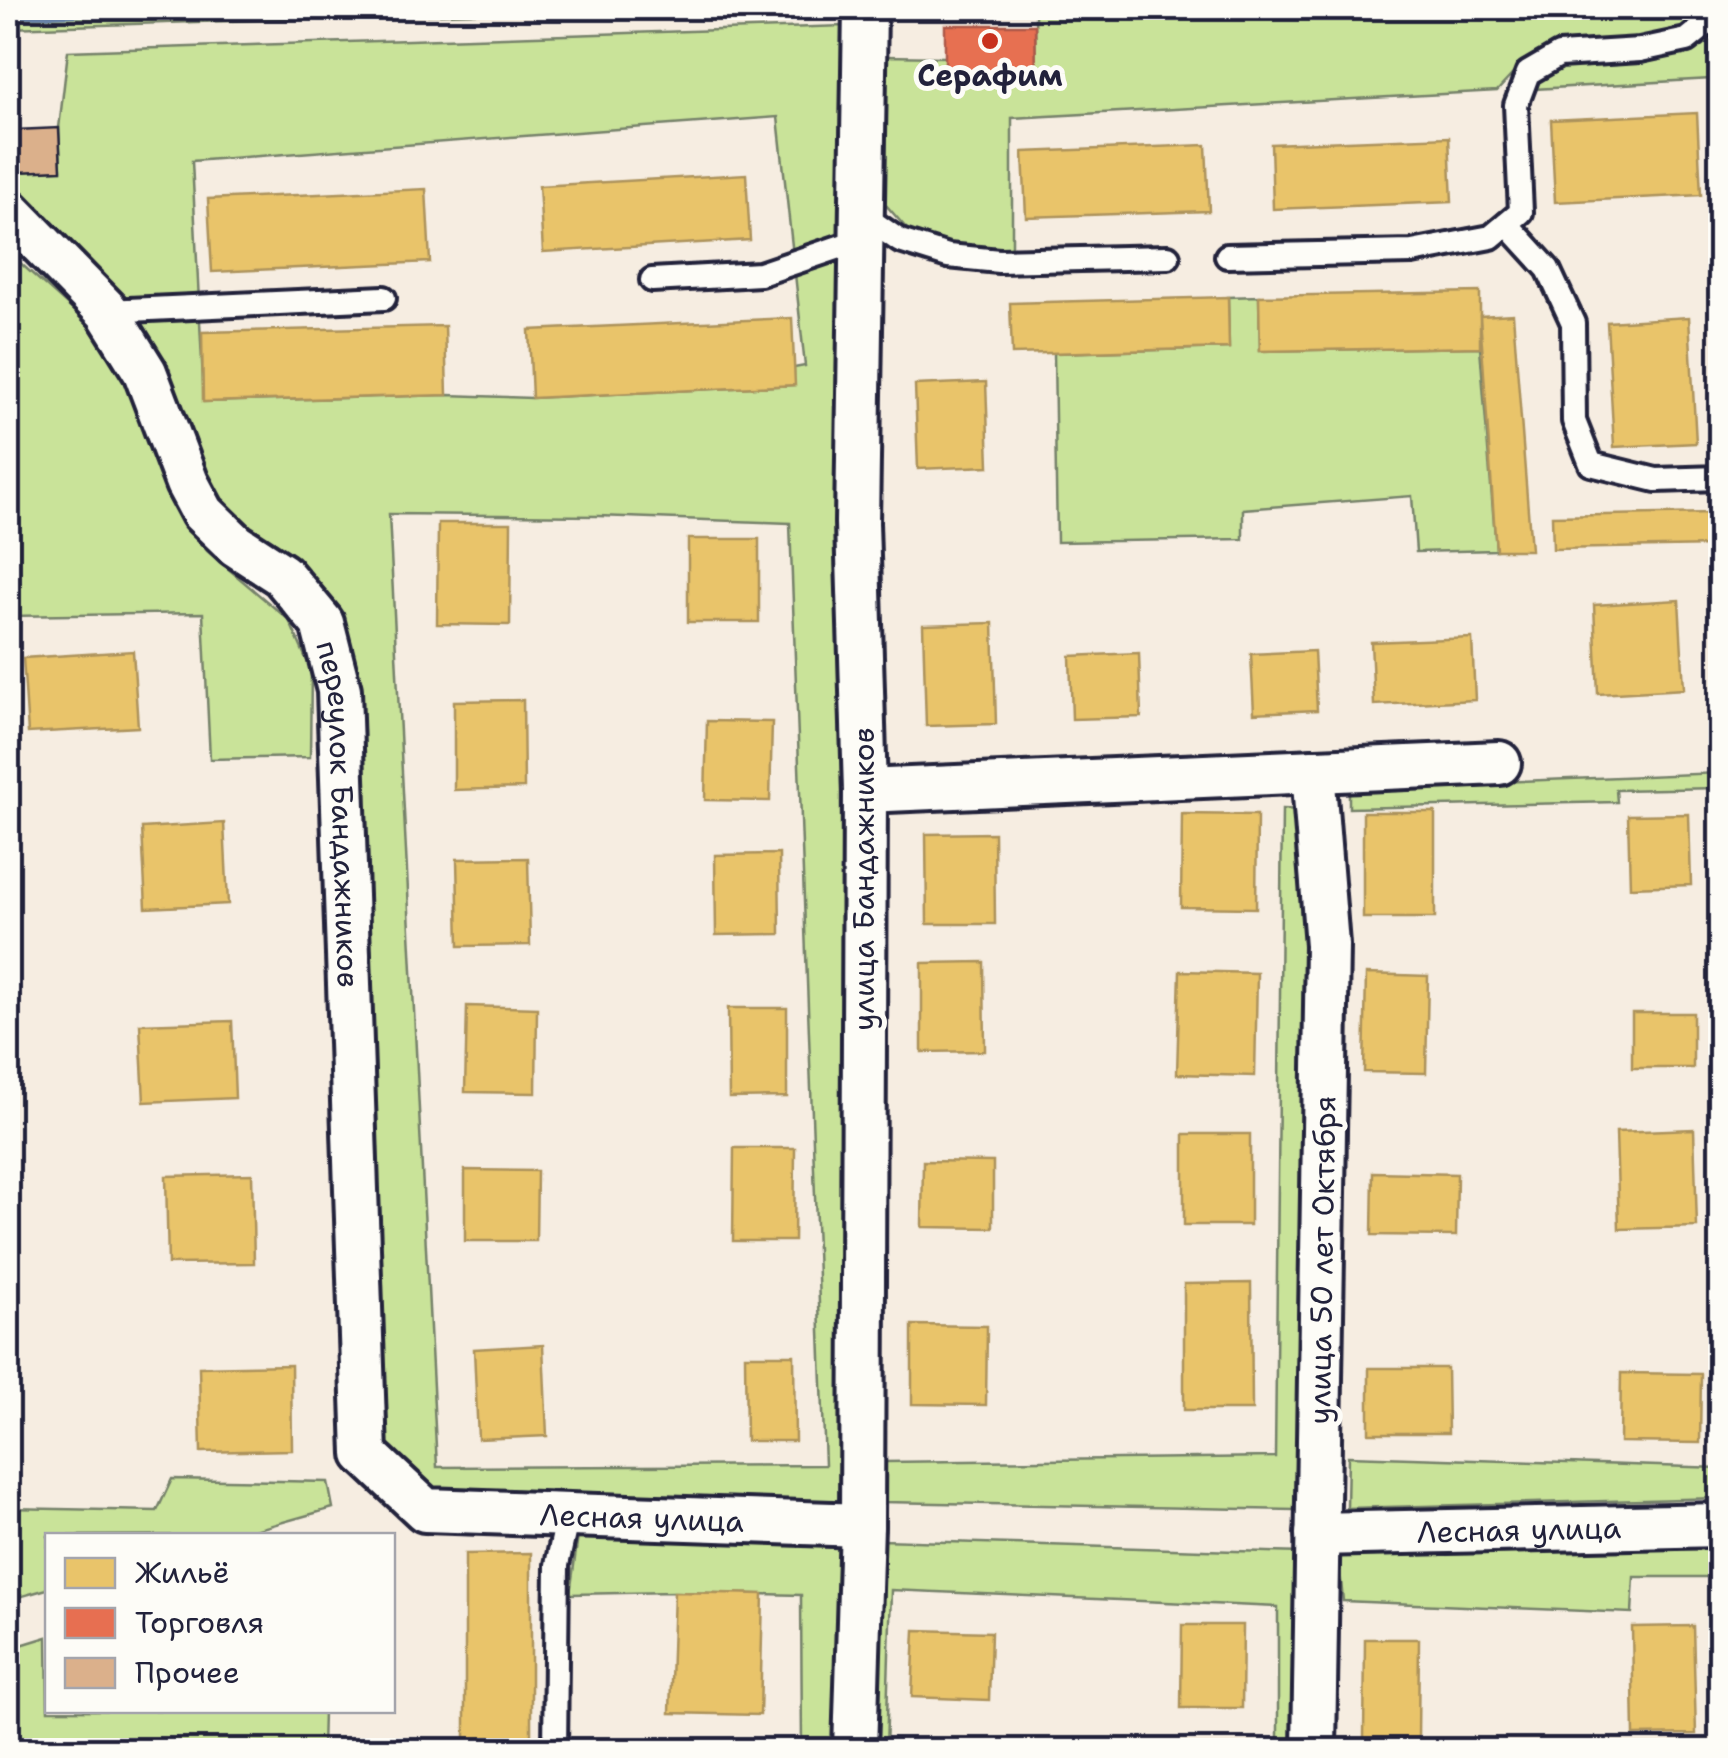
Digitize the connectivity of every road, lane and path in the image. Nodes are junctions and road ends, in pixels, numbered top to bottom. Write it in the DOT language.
graph roads {
  1 [pos="865,8"];
  2 [pos="1720,13"];
  3 [pos="8,210"];
  4 [pos="1507,224"];
  5 [pos="860,227"];
  6 [pos="1227,256"];
  7 [pos="1168,258"];
  8 [pos="652,280"];
  9 [pos="384,298"];
  10 [pos="107,310"];
  11 [pos="1720,478"];
  12 [pos="1499,763"];
  13 [pos="1312,771"];
  14 [pos="865,791"];
  15 [pos="425,1510"];
  16 [pos="568,1515"];
  17 [pos="862,1524"];
  18 [pos="1720,1525"];
  19 [pos="1317,1534"];
  20 [pos="554,1750"];
  21 [pos="855,1750"];
  22 [pos="1314,1750"];
  1 -- 5 [label="street, улица Бандажников"];
  2 -- 4 [label="lane"];
  3 -- 10 [label="street, переулок Бандажников"];
  4 -- 6 [label="lane"];
  4 -- 11 [label="lane"];
  5 -- 7 [label="lane"];
  5 -- 8 [label="lane"];
  5 -- 14 [label="street, улица Бандажников"];
  9 -- 10 [label="lane"];
  10 -- 15 [label="street, переулок Бандажников"];
  12 -- 13 [label="street"];
  13 -- 14 [label="street"];
  13 -- 19 [label="street, улица 50 лет Октября"];
  14 -- 17 [label="street, улица Бандажников"];
  15 -- 16 [label="street, Лесная улица"];
  16 -- 17 [label="street, Лесная улица"];
  16 -- 20 [label="lane"];
  17 -- 21 [label="street, улица Бандажников"];
  18 -- 19 [label="street, Лесная улица"];
  19 -- 22 [label="street, улица 50 лет Октября"];
}
